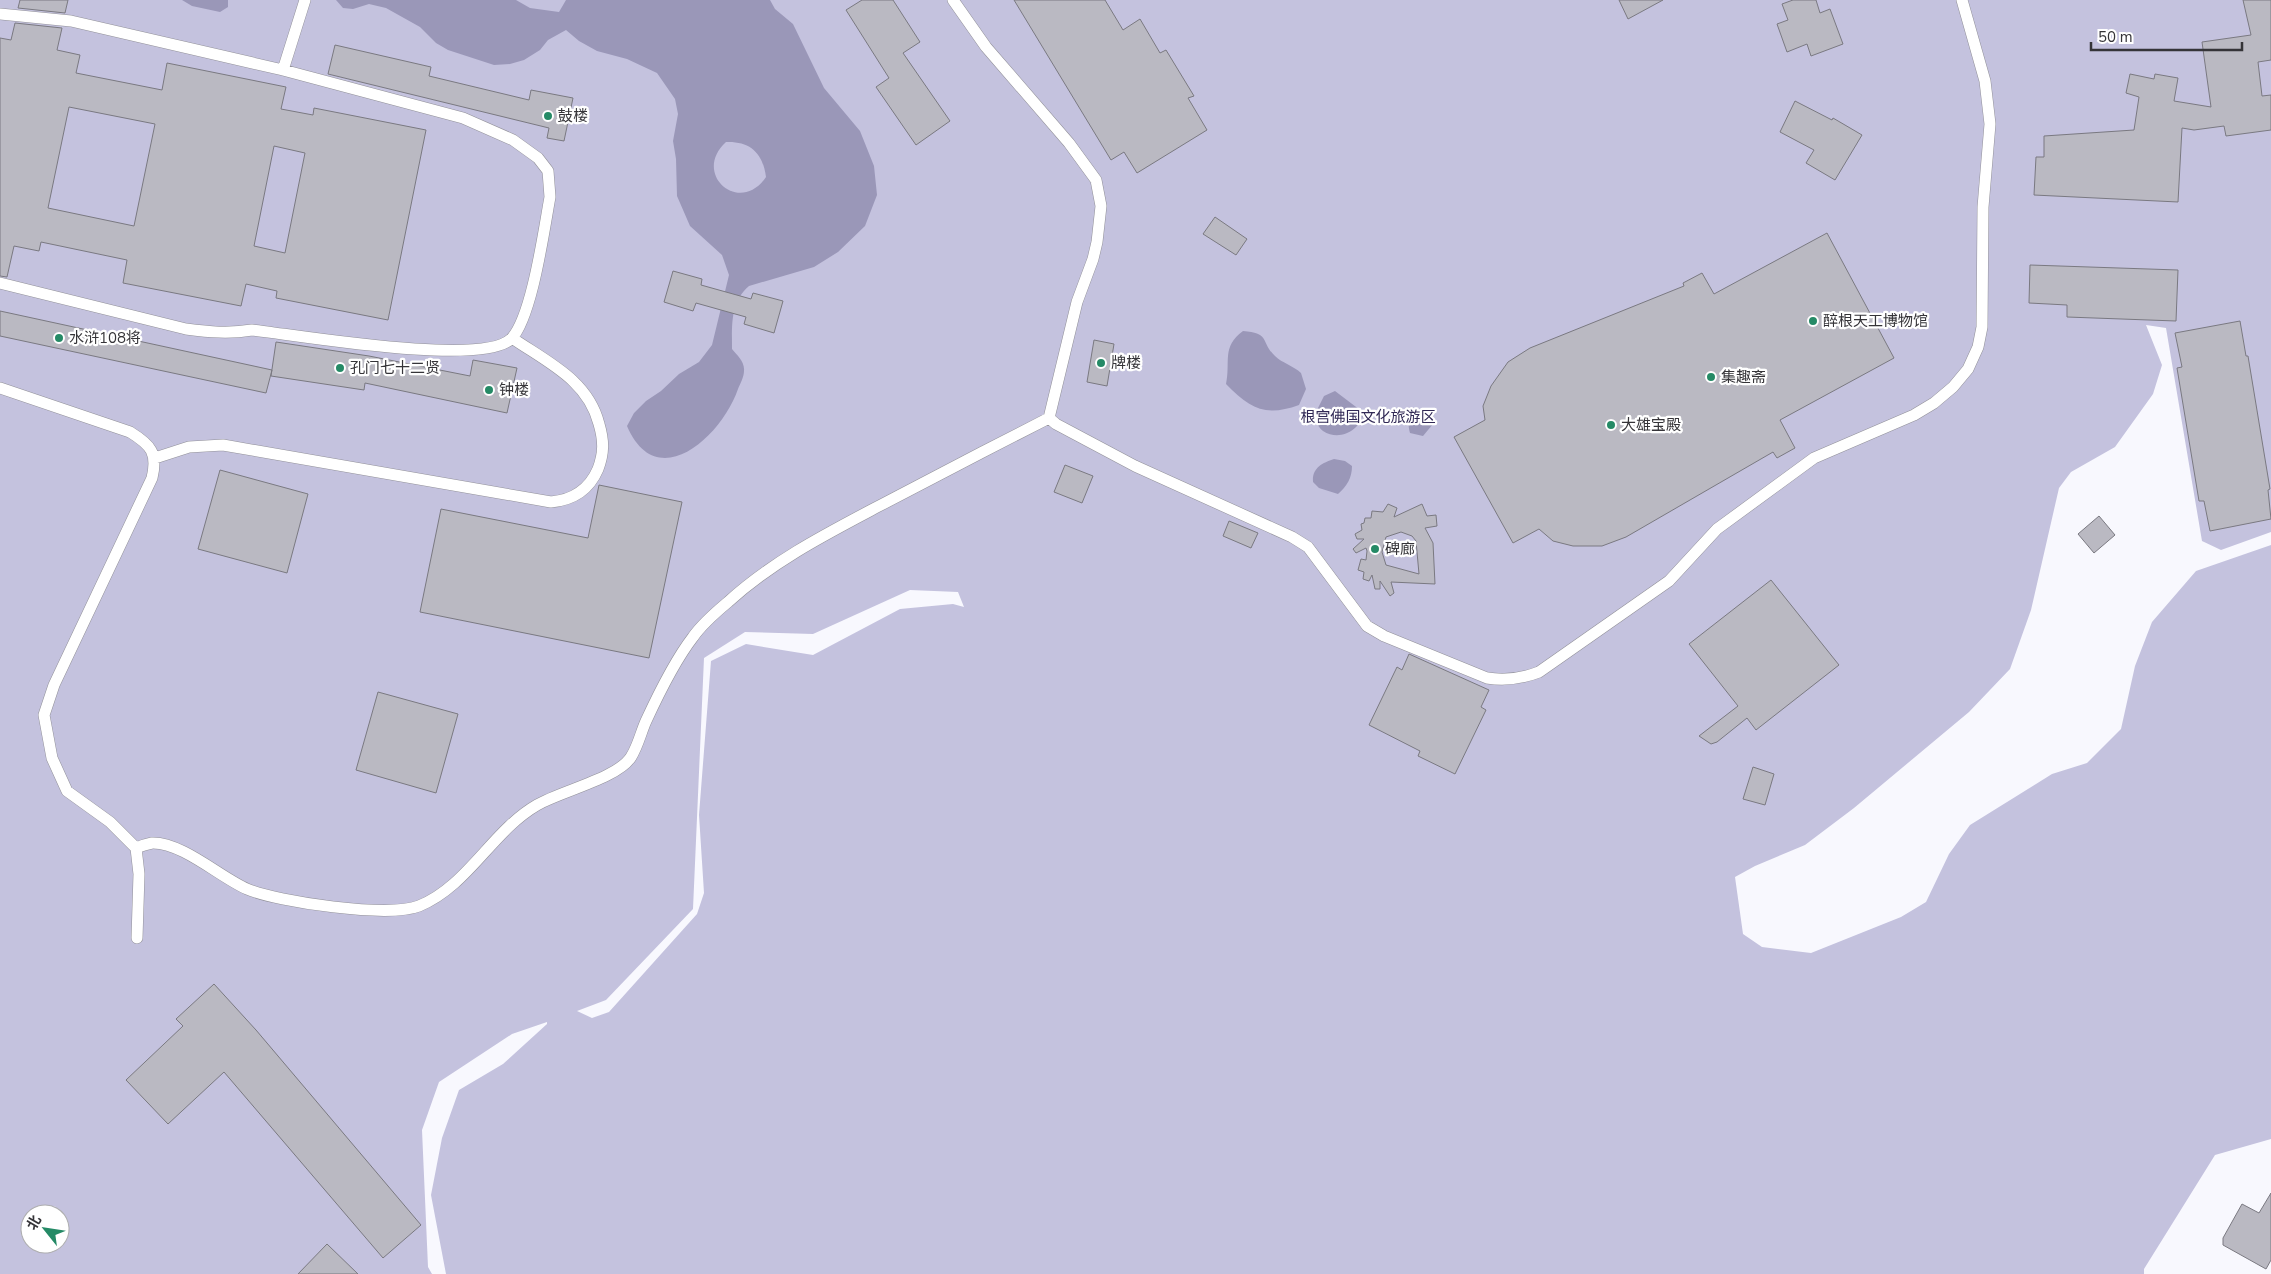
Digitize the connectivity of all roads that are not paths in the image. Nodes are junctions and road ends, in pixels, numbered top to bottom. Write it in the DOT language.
graph roads {
  1 [pos="306,0"];
  2 [pos="953,0"];
  3 [pos="1962,0"];
  4 [pos="0,14"];
  5 [pos="283,70"];
  6 [pos="0,283"];
  7 [pos="512,338"];
  8 [pos="0,388"];
  9 [pos="1049,418"];
  10 [pos="155,458"];
  11 [pos="136,848"];
  12 [pos="138,938"];
  1 -- 5 [label="lane"];
  2 -- 9 [label="lane"];
  3 -- 9 [label="lane"];
  4 -- 5 [label="lane"];
  5 -- 7 [label="lane"];
  6 -- 7 [label="lane"];
  7 -- 10 [label="lane"];
  8 -- 10 [label="lane"];
  9 -- 11 [label="lane"];
  10 -- 11 [label="lane"];
  11 -- 12 [label="lane"];
}
